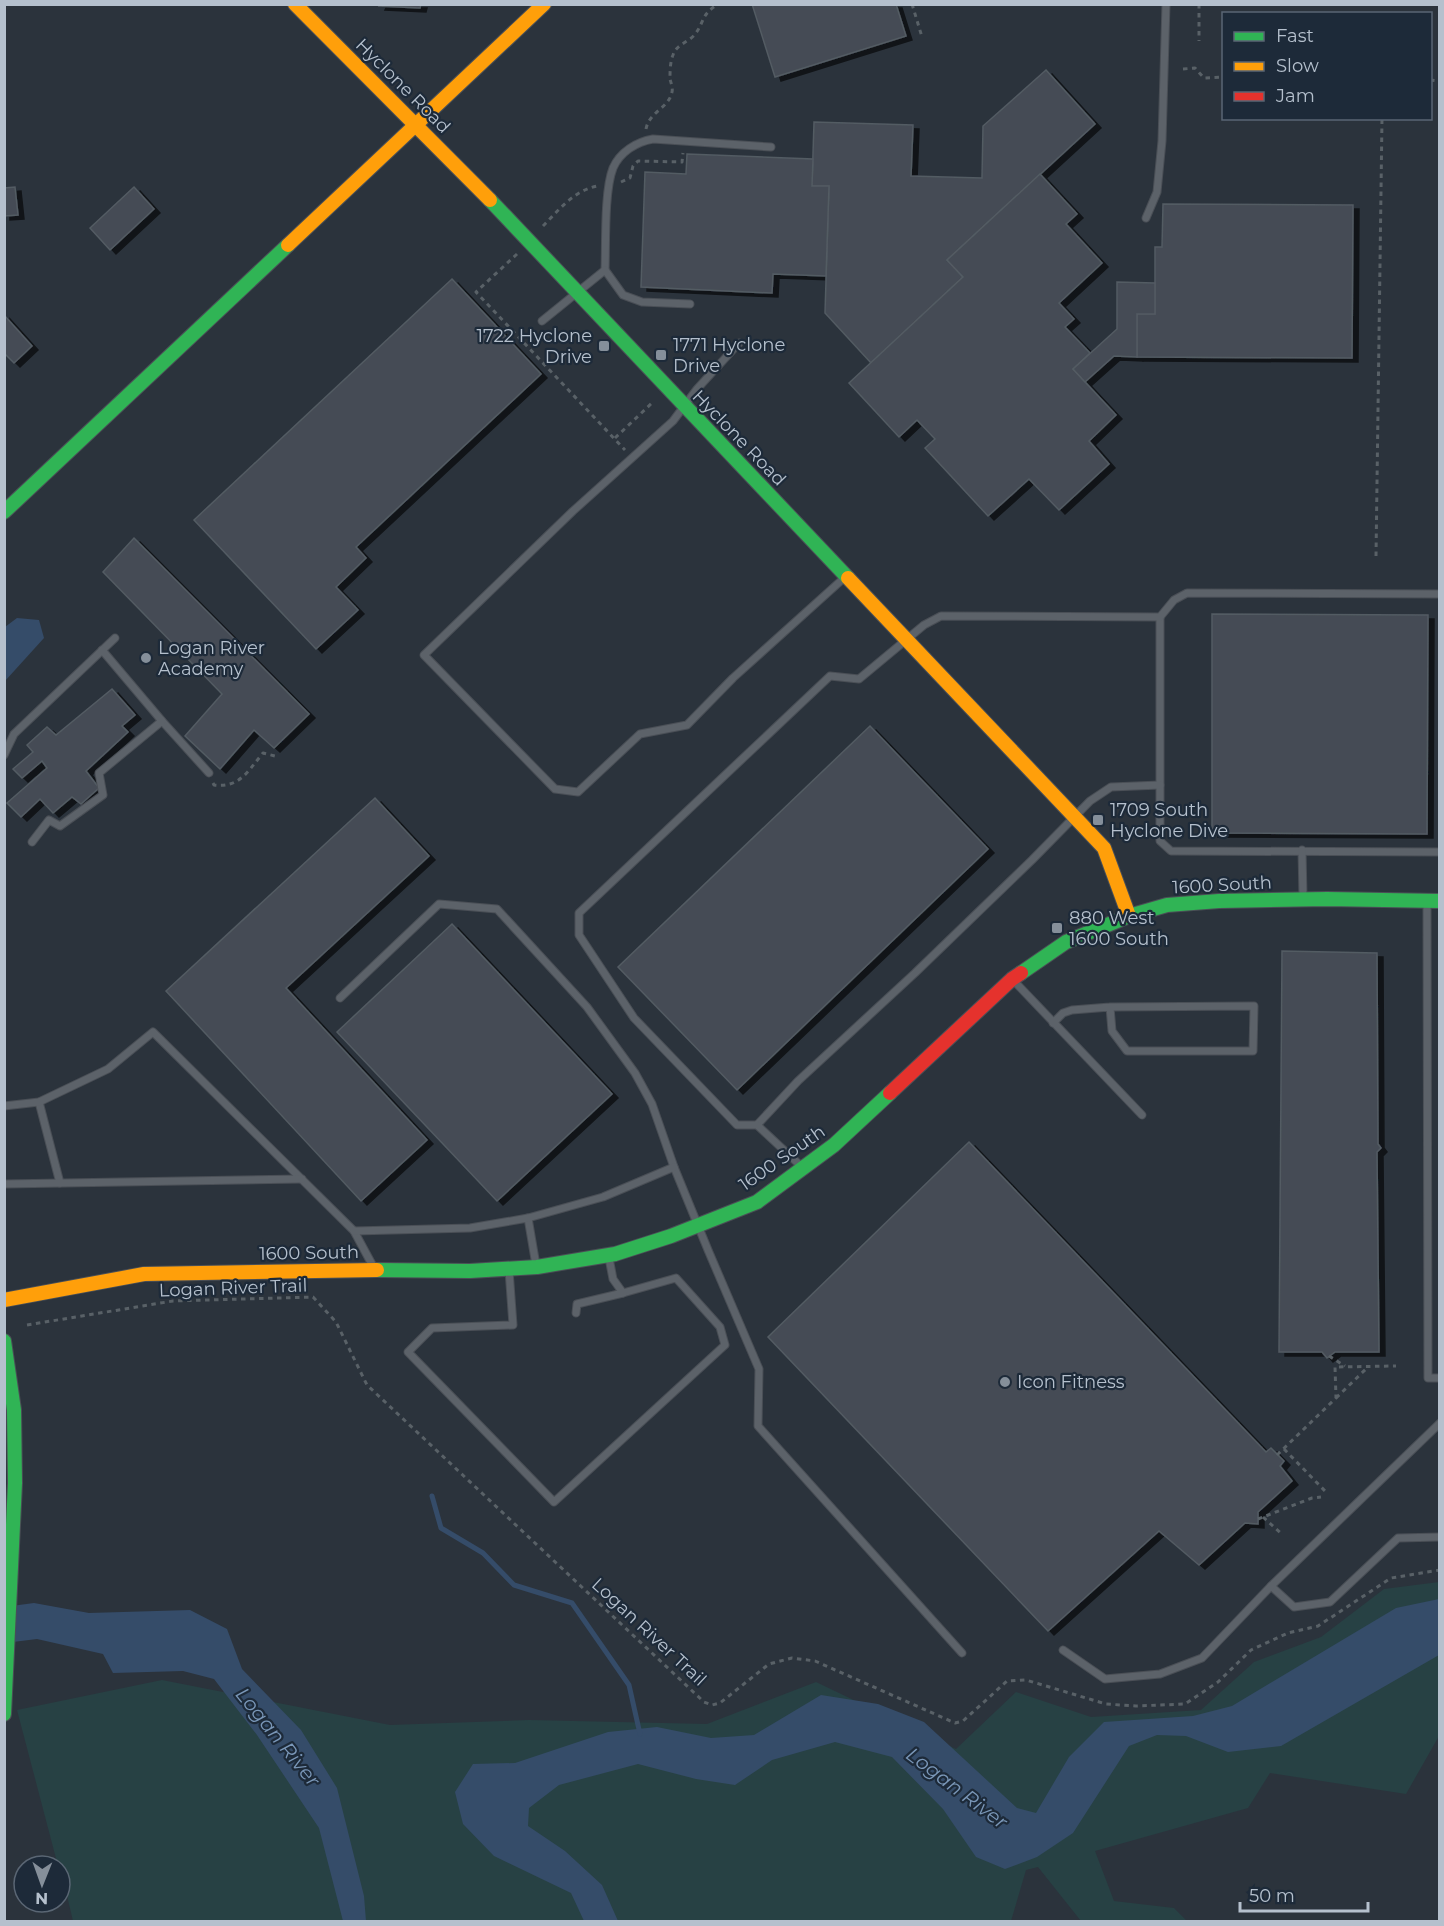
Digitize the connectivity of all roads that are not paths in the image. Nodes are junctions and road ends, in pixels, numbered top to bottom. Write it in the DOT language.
graph roads {
  1 [pos="295,4"];
  2 [pos="544,4"];
  3 [pos="1166,4"];
  4 [pos="417,124"];
  5 [pos="771,147"];
  6 [pos="1146,218"];
  7 [pos="604,270"];
  8 [pos="577,292"];
  9 [pos="690,304"];
  10 [pos="542,321"];
  11 [pos="739,343"];
  12 [pos="685,407"];
  13 [pos="4,512"];
  14 [pos="845,577"];
  15 [pos="1440,594"];
  16 [pos="1160,617"];
  17 [pos="115,638"];
  18 [pos="907,640"];
  19 [pos="102,650"];
  20 [pos="162,721"];
  21 [pos="4,755"];
  22 [pos="209,773"];
  23 [pos="1160,785"];
  24 [pos="1075,818"];
  25 [pos="32,842"];
  26 [pos="1302,850"];
  27 [pos="1440,852"];
  28 [pos="1303,899"];
  29 [pos="1433,901"];
  30 [pos="1129,916"];
  31 [pos="1012,979"];
  32 [pos="340,998"];
  33 [pos="1110,1006"];
  34 [pos="1053,1023"];
  35 [pos="39,1102"];
  36 [pos="4,1106"];
  37 [pos="1142,1115"];
  38 [pos="757,1125"];
  39 [pos="674,1167"];
  40 [pos="803,1169"];
  41 [pos="302,1179"];
  42 [pos="60,1183"];
  43 [pos="4,1184"];
  44 [pos="528,1218"];
  45 [pos="698,1225"];
  46 [pos="354,1231"];
  47 [pos="609,1255"];
  48 [pos="537,1267"];
  49 [pos="509,1269"];
  50 [pos="375,1270"];
  51 [pos="623,1293"];
  52 [pos="4,1300"];
  53 [pos="576,1313"];
  54 [pos="4,1341"];
  55 [pos="1440,1378"];
  56 [pos="1440,1423"];
  57 [pos="1440,1537"];
  58 [pos="1271,1586"];
  59 [pos="1063,1650"];
  60 [pos="962,1653"];
  61 [pos="4,1714"];
  1 -- 4 [label="main road, Hyclone Road"];
  2 -- 4 [label="main road"];
  3 -- 6 [label="lane"];
  4 -- 8 [label="main road, Hyclone Road"];
  4 -- 13 [label="main road"];
  5 -- 7 [label="lane"];
  7 -- 8 [label="lane"];
  7 -- 9 [label="lane"];
  8 -- 10 [label="lane"];
  8 -- 12 [label="main road, Hyclone Road"];
  11 -- 12 [label="lane"];
  12 -- 14 [label="main road, Hyclone Road"];
  12 -- 14 [label="lane"];
  14 -- 18 [label="main road, Hyclone Road"];
  15 -- 16 [label="lane"];
  16 -- 18 [label="lane"];
  16 -- 23 [label="lane"];
  17 -- 19 [label="lane"];
  18 -- 24 [label="main road, Hyclone Road"];
  18 -- 38 [label="lane"];
  19 -- 20 [label="lane"];
  19 -- 21 [label="lane"];
  20 -- 22 [label="lane"];
  20 -- 25 [label="lane"];
  23 -- 24 [label="lane"];
  23 -- 26 [label="lane"];
  24 -- 30 [label="main road, Hyclone Road"];
  24 -- 38 [label="lane"];
  26 -- 27 [label="lane"];
  26 -- 28 [label="lane"];
  28 -- 29 [label="main road, 1600 South"];
  28 -- 30 [label="main road, 1600 South"];
  29 -- 55 [label="lane"];
  30 -- 31 [label="main road, 1600 South"];
  31 -- 34 [label="lane"];
  31 -- 40 [label="main road, 1600 South"];
  32 -- 39 [label="lane"];
  33 -- 33 [label="lane"];
  33 -- 34 [label="lane"];
  34 -- 37 [label="lane"];
  35 -- 36 [label="lane"];
  35 -- 41 [label="lane"];
  35 -- 42 [label="lane"];
  38 -- 40 [label="lane"];
  39 -- 44 [label="lane"];
  39 -- 45 [label="lane"];
  40 -- 45 [label="main road, 1600 South"];
  41 -- 42 [label="lane"];
  41 -- 46 [label="lane"];
  42 -- 43 [label="lane"];
  44 -- 46 [label="lane"];
  44 -- 48 [label="lane"];
  45 -- 47 [label="main road, 1600 South"];
  45 -- 60 [label="lane"];
  46 -- 50 [label="lane"];
  47 -- 48 [label="main road, 1600 South"];
  47 -- 51 [label="lane"];
  48 -- 49 [label="main road, 1600 South"];
  49 -- 50 [label="main road, 1600 South"];
  49 -- 51 [label="lane"];
  50 -- 52 [label="main road, 1600 South"];
  51 -- 53 [label="lane"];
  54 -- 61 [label="main road"];
  56 -- 58 [label="lane"];
  57 -- 58 [label="lane"];
  58 -- 59 [label="lane"];
}
